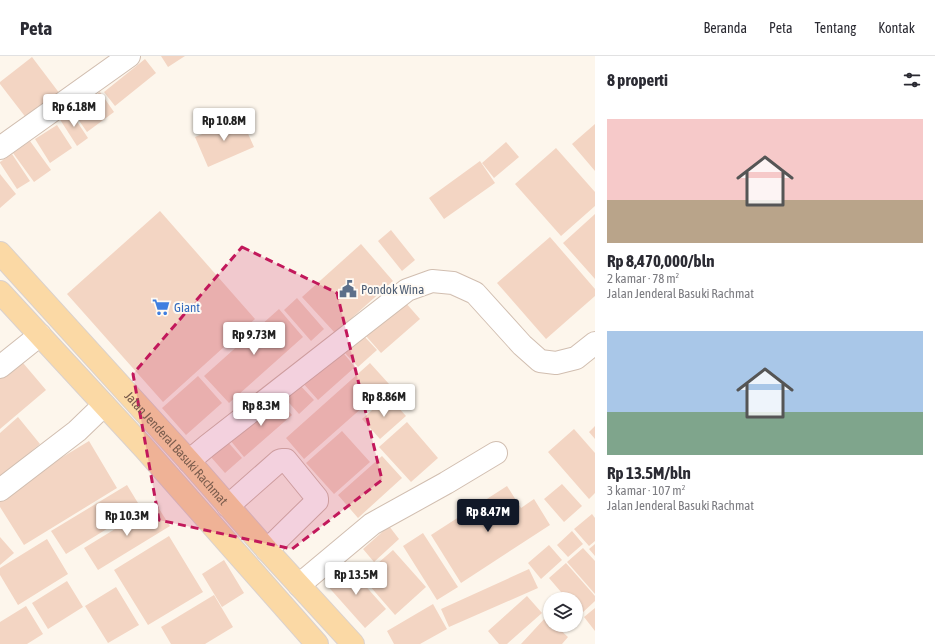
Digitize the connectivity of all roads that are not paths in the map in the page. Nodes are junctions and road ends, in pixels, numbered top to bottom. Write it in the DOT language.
graph roads {
  1 [pos="129,56"];
  2 [pos="0,148"];
  3 [pos="0,253"];
  4 [pos="0,292"];
  5 [pos="40,335"];
  6 [pos="595,343"];
  7 [pos="0,367"];
  8 [pos="104,405"];
  9 [pos="496,453"];
  10 [pos="189,461"];
  11 [pos="0,490"];
  12 [pos="228,506"];
  13 [pos="268,550"];
  14 [pos="249,567"];
  15 [pos="299,585"];
  16 [pos="317,644"];
  17 [pos="353,644"];
  1 -- 2 [label="street"];
  3 -- 10 [label="main road, Jalan Jenderal Basuki Rachmat"];
  4 -- 5 [label="main road, Jalan Jenderal Basuki Rachmat"];
  5 -- 7 [label="street"];
  5 -- 8 [label="main road, Jalan Jenderal Basuki Rachmat"];
  6 -- 10 [label="street"];
  8 -- 11 [label="street"];
  8 -- 14 [label="main road, Jalan Jenderal Basuki Rachmat"];
  9 -- 15 [label="street"];
  10 -- 12 [label="main road, Jalan Jenderal Basuki Rachmat"];
  12 -- 13 [label="main road, Jalan Jenderal Basuki Rachmat"];
  12 -- 13 [label="street"];
  13 -- 14 [label="main road"];
  13 -- 15 [label="main road, Jalan Jenderal Basuki Rachmat"];
  14 -- 16 [label="main road, Jalan Jenderal Basuki Rachmat"];
  15 -- 17 [label="main road, Jalan Jenderal Basuki Rachmat"];
}
